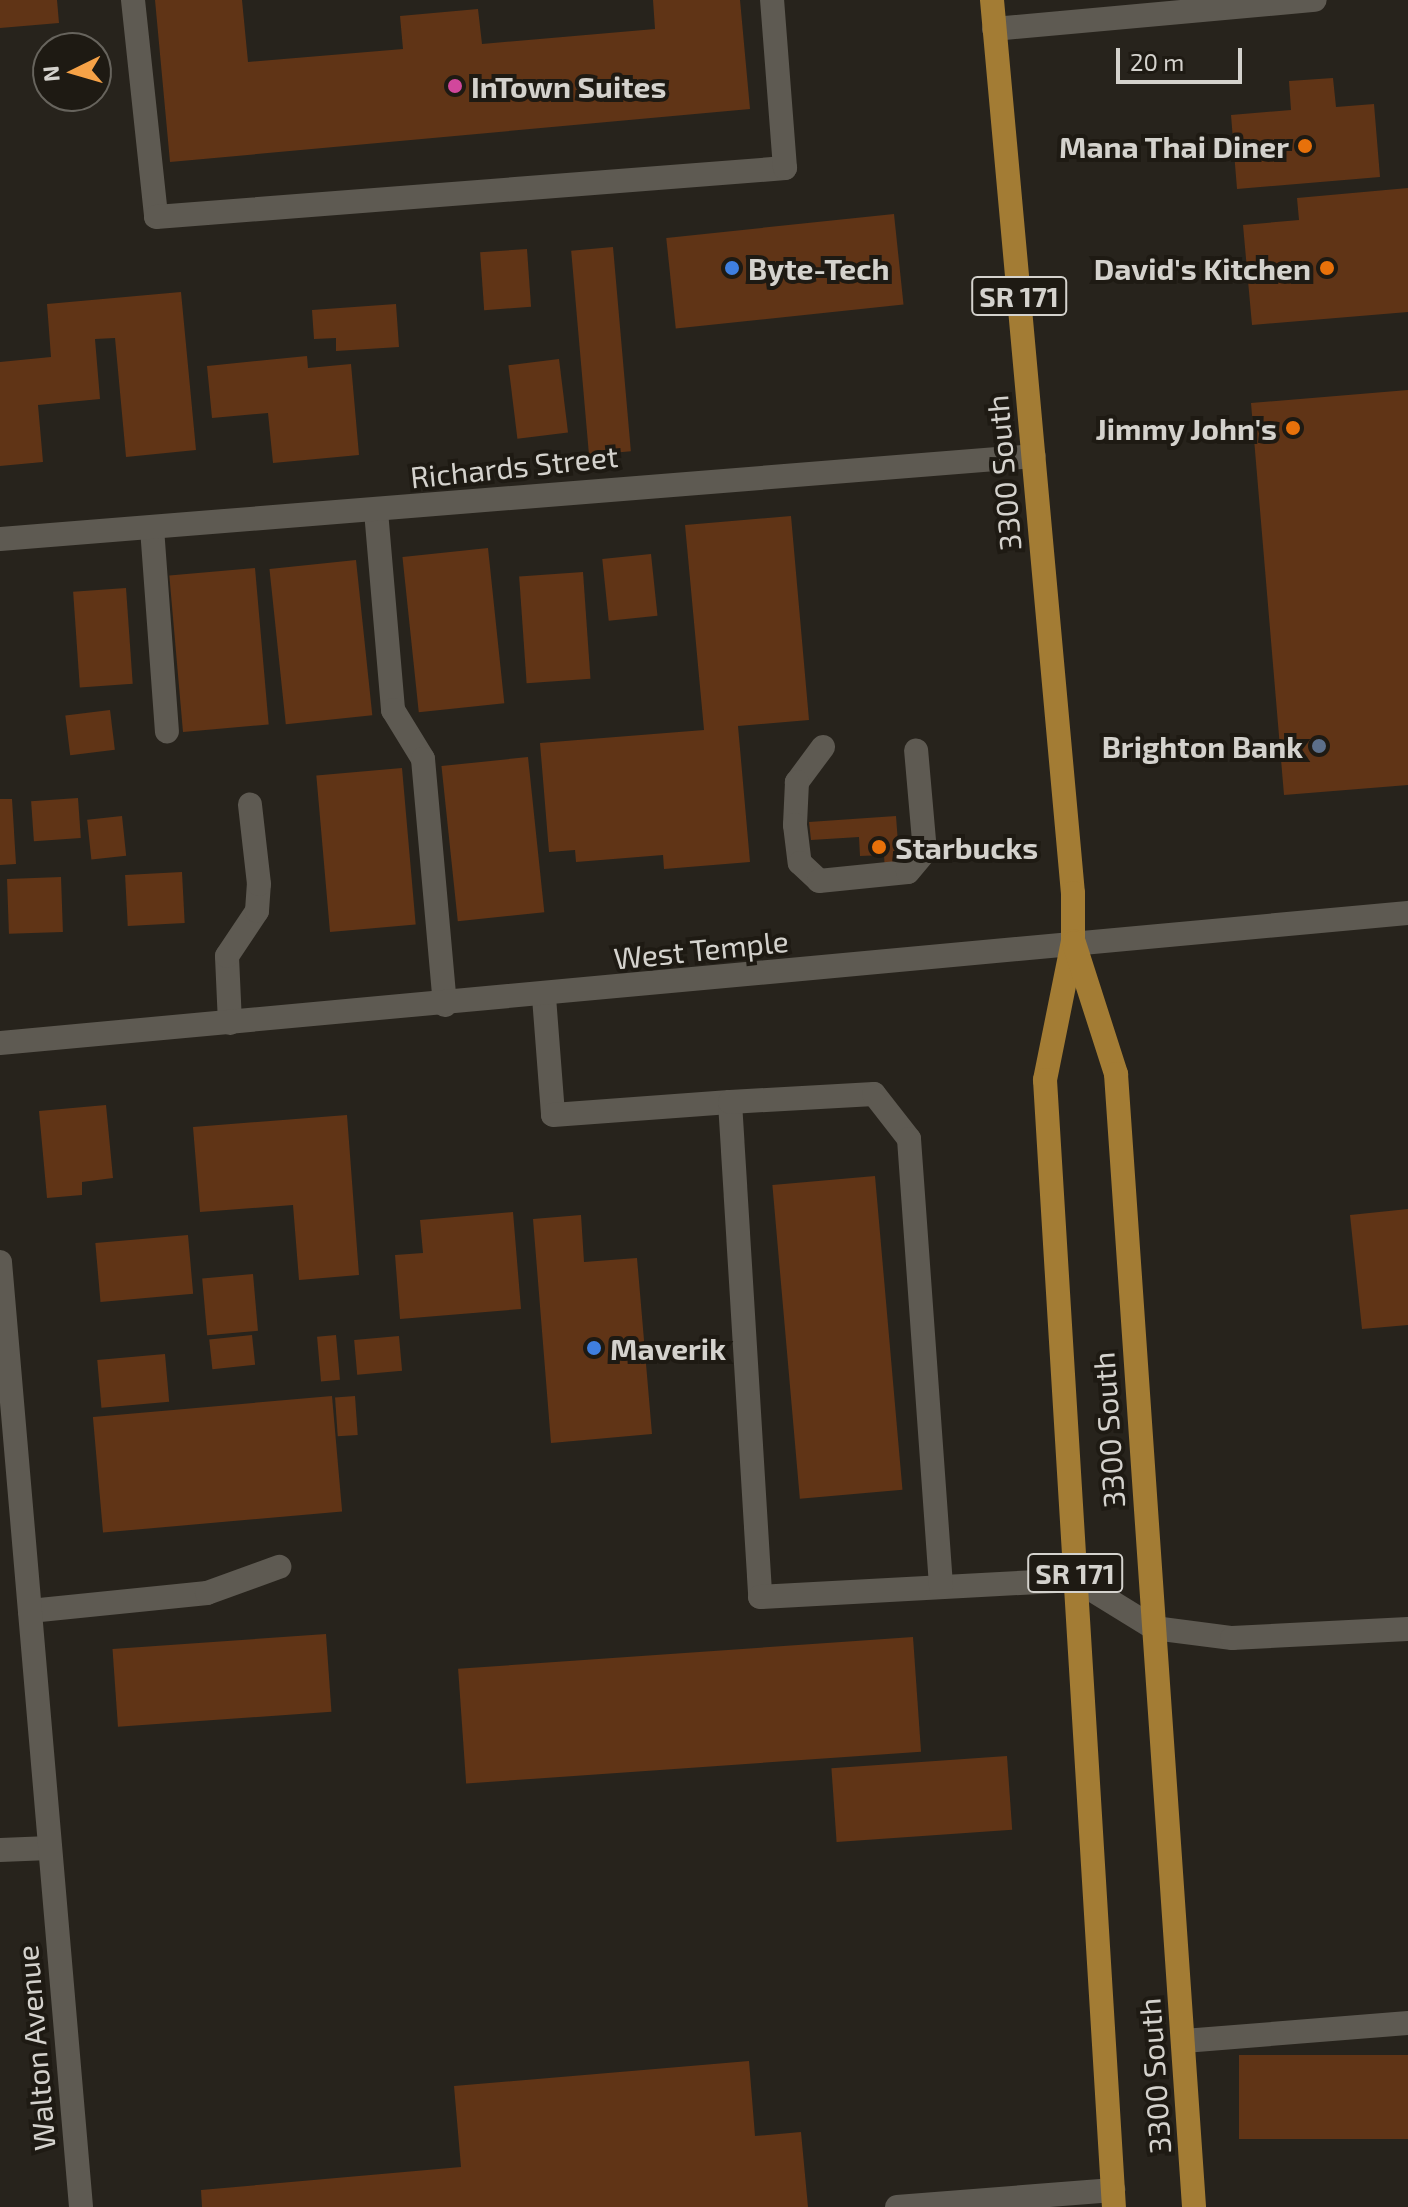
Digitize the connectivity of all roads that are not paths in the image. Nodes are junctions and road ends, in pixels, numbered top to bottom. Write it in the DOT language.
graph roads {
  1 [pos="133,0"];
  2 [pos="772,0"];
  3 [pos="992,0"];
  4 [pos="1315,0"];
  5 [pos="994,29"];
  6 [pos="1034,456"];
  7 [pos="376,511"];
  8 [pos="152,528"];
  9 [pos="0,539"];
  10 [pos="167,731"];
  11 [pos="823,747"];
  12 [pos="916,750"];
  13 [pos="250,805"];
  14 [pos="1408,913"];
  15 [pos="1073,941"];
  16 [pos="544,997"];
  17 [pos="445,1005"];
  18 [pos="230,1023"];
  19 [pos="0,1043"];
  20 [pos="730,1102"];
  21 [pos="0,1262"];
  22 [pos="279,1567"];
  23 [pos="1076,1580"];
  24 [pos="941,1587"];
  25 [pos="30,1611"];
  26 [pos="1154,1628"];
  27 [pos="1408,1629"];
  28 [pos="50,1848"];
  29 [pos="0,1850"];
  30 [pos="1408,2023"];
  31 [pos="1184,2041"];
  32 [pos="1113,2198"];
  33 [pos="81,2207"];
  34 [pos="897,2207"];
  35 [pos="1194,2207"];
  1 -- 2 [label="street"];
  3 -- 5 [label="main road, 3300 South / SR 171"];
  4 -- 5 [label="street"];
  5 -- 6 [label="main road, 3300 South / SR 171"];
  6 -- 7 [label="street, Richards Street"];
  6 -- 15 [label="main road, 3300 South / SR 171"];
  7 -- 8 [label="street, Richards Street"];
  7 -- 17 [label="street"];
  8 -- 9 [label="street, Richards Street"];
  8 -- 10 [label="street"];
  11 -- 12 [label="street"];
  13 -- 18 [label="street"];
  14 -- 15 [label="street, West Temple"];
  15 -- 16 [label="street, West Temple"];
  15 -- 23 [label="main road, 3300 South / SR 171"];
  15 -- 26 [label="main road, 3300 South / SR 171"];
  16 -- 17 [label="street, West Temple"];
  16 -- 20 [label="street"];
  17 -- 18 [label="street, West Temple"];
  18 -- 19 [label="street, West Temple"];
  20 -- 24 [label="street"];
  20 -- 24 [label="street"];
  21 -- 25 [label="street, Walton Avenue"];
  22 -- 25 [label="street"];
  23 -- 24 [label="street"];
  23 -- 26 [label="street"];
  23 -- 32 [label="main road, 3300 South / SR 171"];
  25 -- 28 [label="street, Walton Avenue"];
  26 -- 27 [label="street"];
  26 -- 31 [label="main road, 3300 South / SR 171"];
  28 -- 29 [label="street"];
  28 -- 33 [label="street, Walton Avenue"];
  30 -- 31 [label="street"];
  31 -- 35 [label="main road, 3300 South / SR 171"];
  32 -- 34 [label="street"];
}
